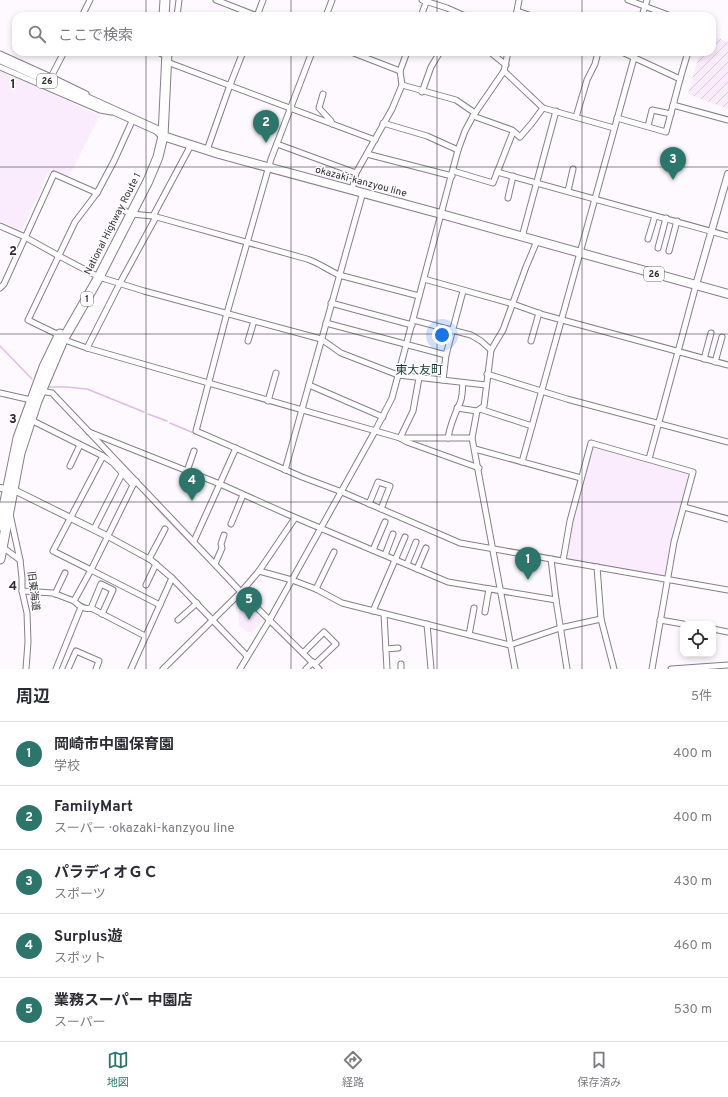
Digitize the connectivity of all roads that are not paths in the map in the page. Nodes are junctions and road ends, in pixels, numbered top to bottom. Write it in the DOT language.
graph roads {
  1 [pos="90,0"];
  2 [pos="165,0"];
  3 [pos="170,0"];
  4 [pos="179,0"];
  5 [pos="216,0"];
  6 [pos="263,0"];
  7 [pos="332,0"];
  8 [pos="519,0"];
  9 [pos="628,0"];
  10 [pos="647,0"];
  11 [pos="425,1"];
  12 [pos="645,6"];
  13 [pos="84,12"];
  14 [pos="164,12"];
  15 [pos="169,12"];
  16 [pos="178,12"];
  17 [pos="247,12"];
  18 [pos="258,12"];
  19 [pos="328,12"];
  20 [pos="422,12"];
  21 [pos="454,12"];
  22 [pos="516,12"];
  23 [pos="643,12"];
  24 [pos="661,12"];
  25 [pos="0,54"];
  26 [pos="62,56"];
  27 [pos="163,56"];
  28 [pos="167,56"];
  29 [pos="241,56"];
  30 [pos="311,56"];
  31 [pos="362,56"];
  32 [pos="406,56"];
  33 [pos="438,56"];
  34 [pos="494,56"];
  35 [pos="507,56"];
  36 [pos="597,56"];
  37 [pos="631,56"];
  38 [pos="687,56"];
  39 [pos="634,58"];
  40 [pos="0,59"];
  41 [pos="0,67"];
  42 [pos="505,68"];
  43 [pos="400,71"];
  44 [pos="51,77"];
  45 [pos="680,79"];
  46 [pos="230,85"];
  47 [pos="402,85"];
  48 [pos="422,92"];
  49 [pos="323,94"];
  50 [pos="673,105"];
  51 [pos="543,108"];
  52 [pos="291,109"];
  53 [pos="556,111"];
  54 [pos="120,113"];
  55 [pos="474,114"];
  56 [pos="671,114"];
  57 [pos="576,117"];
  58 [pos="617,118"];
  59 [pos="133,119"];
  60 [pos="728,120"];
  61 [pos="383,123"];
  62 [pos="332,124"];
  63 [pos="648,126"];
  64 [pos="614,128"];
  65 [pos="513,132"];
  66 [pos="160,133"];
  67 [pos="375,140"];
  68 [pos="277,144"];
  69 [pos="191,145"];
  70 [pos="207,150"];
  71 [pos="458,150"];
  72 [pos="367,154"];
  73 [pos="269,167"];
  74 [pos="573,169"];
  75 [pos="497,172"];
  76 [pos="356,173"];
  77 [pos="453,174"];
  78 [pos="728,174"];
  79 [pos="513,176"];
  80 [pos="538,183"];
  81 [pos="352,190"];
  82 [pos="568,191"];
  83 [pos="363,192"];
  84 [pos="97,194"];
  85 [pos="508,198"];
  86 [pos="595,199"];
  87 [pos="128,212"];
  88 [pos="441,214"];
  89 [pos="654,216"];
  90 [pos="154,217"];
  91 [pos="666,218"];
  92 [pos="677,221"];
  93 [pos="0,226"];
  94 [pos="712,231"];
  95 [pos="25,236"];
  96 [pos="728,236"];
  97 [pos="522,237"];
  98 [pos="648,239"];
  99 [pos="537,241"];
  100 [pos="247,243"];
  101 [pos="658,248"];
  102 [pos="669,251"];
  103 [pos="580,253"];
  104 [pos="59,256"];
  105 [pos="339,275"];
  106 [pos="97,276"];
  107 [pos="424,280"];
  108 [pos="120,283"];
  109 [pos="696,285"];
  110 [pos="0,288"];
  111 [pos="463,291"];
  112 [pos="728,294"];
  113 [pos="419,296"];
  114 [pos="331,303"];
  115 [pos="513,304"];
  116 [pos="227,313"];
  117 [pos="539,313"];
  118 [pos="562,320"];
  119 [pos="254,321"];
  120 [pos="326,323"];
  121 [pos="412,323"];
  122 [pos="453,330"];
  123 [pos="711,333"];
  124 [pos="722,336"];
  125 [pos="60,337"];
  126 [pos="321,339"];
  127 [pos="248,341"];
  128 [pos="531,341"];
  129 [pos="407,344"];
  130 [pos="87,348"];
  131 [pos="491,350"];
  132 [pos="678,351"];
  133 [pos="446,355"];
  134 [pos="704,358"];
  135 [pos="715,362"];
  136 [pos="728,365"];
  137 [pos="276,373"];
  138 [pos="488,374"];
  139 [pos="398,375"];
  140 [pos="419,378"];
  141 [pos="443,380"];
  142 [pos="463,383"];
  143 [pos="209,384"];
  144 [pos="309,385"];
  145 [pos="486,385"];
  146 [pos="41,391"];
  147 [pos="541,391"];
  148 [pos="0,392"];
  149 [pos="31,400"];
  150 [pos="268,401"];
  151 [pos="457,408"];
  152 [pos="302,410"];
  153 [pos="478,410"];
  154 [pos="383,417"];
  155 [pos="31,420"];
  156 [pos="658,422"];
  157 [pos="532,426"];
  158 [pos="375,431"];
  159 [pos="89,432"];
  160 [pos="400,438"];
  161 [pos="448,438"];
  162 [pos="472,438"];
  163 [pos="728,442"];
  164 [pos="80,445"];
  165 [pos="236,448"];
  166 [pos="475,449"];
  167 [pos="194,451"];
  168 [pos="103,456"];
  169 [pos="649,459"];
  170 [pos="522,462"];
  171 [pos="70,466"];
  172 [pos="479,468"];
  173 [pos="285,470"];
  174 [pos="187,471"];
  175 [pos="123,472"];
  176 [pos="581,478"];
  177 [pos="135,483"];
  178 [pos="220,484"];
  179 [pos="7,489"];
  180 [pos="342,492"];
  181 [pos="243,495"];
  182 [pos="369,504"];
  183 [pos="684,507"];
  184 [pos="381,509"];
  185 [pos="10,511"];
  186 [pos="71,518"];
  187 [pos="295,518"];
  188 [pos="728,519"];
  189 [pos="385,522"];
  190 [pos="231,524"];
  191 [pos="0,526"];
  192 [pos="320,528"];
  193 [pos="94,529"];
  194 [pos="165,529"];
  195 [pos="393,534"];
  196 [pos="224,535"];
  197 [pos="107,536"];
  198 [pos="405,537"];
  199 [pos="194,541"];
  200 [pos="416,542"];
  201 [pos="1,547"];
  202 [pos="426,548"];
  203 [pos="493,549"];
  204 [pos="373,550"];
  205 [pos="334,552"];
  206 [pos="385,555"];
  207 [pos="149,558"];
  208 [pos="0,559"];
  209 [pos="552,559"];
  210 [pos="20,560"];
  211 [pos="396,560"];
  212 [pos="564,561"];
  213 [pos="156,564"];
  214 [pos="215,564"];
  215 [pos="407,564"];
  216 [pos="597,567"];
  217 [pos="417,569"];
  218 [pos="91,570"];
  219 [pos="259,570"];
  220 [pos="65,573"];
  221 [pos="172,578"];
  222 [pos="668,579"];
  223 [pos="292,580"];
  224 [pos="146,584"];
  225 [pos="489,589"];
  226 [pos="316,590"];
  227 [pos="728,590"];
  228 [pos="22,591"];
  229 [pos="501,591"];
  230 [pos="241,592"];
  231 [pos="55,594"];
  232 [pos="556,600"];
  233 [pos="74,601"];
  234 [pos="197,603"];
  235 [pos="160,605"];
  236 [pos="81,607"];
  237 [pos="91,608"];
  238 [pos="474,608"];
  239 [pos="373,611"];
  240 [pos="485,612"];
  241 [pos="102,614"];
  242 [pos="384,614"];
  243 [pos="213,619"];
  244 [pos="601,619"];
  245 [pos="178,620"];
  246 [pos="660,620"];
  247 [pos="269,621"];
  248 [pos="680,623"];
  249 [pos="427,624"];
  250 [pos="560,628"];
  251 [pos="716,630"];
  252 [pos="728,632"];
  253 [pos="469,635"];
  254 [pos="145,636"];
  255 [pos="510,646"];
  256 [pos="398,648"];
  257 [pos="386,649"];
  258 [pos="303,653"];
  259 [pos="247,656"];
  260 [pos="314,663"];
  261 [pos="728,665"];
  262 [pos="701,668"];
  263 [pos="26,669"];
  264 [pos="58,669"];
  265 [pos="68,669"];
  266 [pos="96,669"];
  267 [pos="131,669"];
  268 [pos="163,669"];
  269 [pos="240,669"];
  270 [pos="306,669"];
  271 [pos="319,669"];
  272 [pos="387,669"];
  273 [pos="431,669"];
  274 [pos="515,669"];
  275 [pos="566,669"];
  276 [pos="614,669"];
  277 [pos="652,669"];
  278 [pos="671,669"];
  1 -- 13 [label="street"];
  2 -- 14 [label="highway"];
  3 -- 15 [label="highway"];
  4 -- 16 [label="street"];
  5 -- 17 [label="street"];
  6 -- 18 [label="street"];
  7 -- 19 [label="street"];
  8 -- 22 [label="street"];
  9 -- 12 [label="street"];
  10 -- 12 [label="street"];
  11 -- 20 [label="street"];
  11 -- 21 [label="street"];
  12 -- 23 [label="street"];
  12 -- 24 [label="street"];
  25 -- 44 [label="street"];
  26 -- 44 [label="street"];
  27 -- 66 [label="highway, National Highway Route 1 / 1"];
  28 -- 46 [label="street"];
  29 -- 46 [label="street"];
  30 -- 52 [label="street"];
  31 -- 43 [label="street"];
  32 -- 43 [label="street"];
  33 -- 48 [label="street"];
  34 -- 42 [label="street"];
  35 -- 42 [label="street"];
  36 -- 57 [label="street"];
  37 -- 39 [label="street"];
  38 -- 45 [label="street"];
  39 -- 45 [label="street"];
  39 -- 58 [label="street"];
  40 -- 54 [label="main road, okazaki-kanzyou line / 26"];
  41 -- 54 [label="street"];
  42 -- 51 [label="street"];
  42 -- 55 [label="street"];
  43 -- 47 [label="street"];
  44 -- 54 [label="street"];
  45 -- 50 [label="street"];
  46 -- 52 [label="street"];
  46 -- 70 [label="street"];
  47 -- 48 [label="street"];
  47 -- 61 [label="street"];
  48 -- 55 [label="street"];
  49 -- 62 [label="street"];
  50 -- 56 [label="street"];
  50 -- 60 [label="street"];
  51 -- 53 [label="street"];
  51 -- 65 [label="street"];
  52 -- 62 [label="street"];
  52 -- 68 [label="street"];
  53 -- 57 [label="street"];
  53 -- 80 [label="street"];
  54 -- 59 [label="main road, okazaki-kanzyou line / 26"];
  55 -- 65 [label="street"];
  55 -- 71 [label="street"];
  56 -- 63 [label="street"];
  56 -- 63 [label="street"];
  57 -- 64 [label="street"];
  58 -- 63 [label="street"];
  58 -- 64 [label="street"];
  59 -- 66 [label="main road, okazaki-kanzyou line / 26"];
  59 -- 84 [label="street"];
  61 -- 67 [label="street"];
  61 -- 71 [label="street"];
  62 -- 67 [label="street"];
  64 -- 86 [label="street"];
  65 -- 75 [label="street"];
  66 -- 69 [label="main road, okazaki-kanzyou line / 26"];
  66 -- 87 [label="highway, National Highway Route 1 / 1"];
  67 -- 72 [label="street"];
  68 -- 73 [label="street"];
  68 -- 76 [label="street"];
  69 -- 70 [label="main road, okazaki-kanzyou line / 26"];
  69 -- 90 [label="street"];
  70 -- 73 [label="main road, okazaki-kanzyou line / 26"];
  71 -- 77 [label="street"];
  72 -- 76 [label="street"];
  72 -- 77 [label="street"];
  73 -- 81 [label="main road, okazaki-kanzyou line / 26"];
  73 -- 100 [label="street"];
  74 -- 82 [label="street"];
  75 -- 77 [label="street"];
  75 -- 79 [label="street"];
  76 -- 81 [label="street"];
  77 -- 88 [label="street"];
  78 -- 94 [label="street"];
  79 -- 80 [label="street"];
  79 -- 85 [label="street"];
  80 -- 82 [label="street"];
  80 -- 97 [label="street"];
  81 -- 83 [label="main road, okazaki-kanzyou line / 26"];
  82 -- 86 [label="street"];
  83 -- 88 [label="main road, okazaki-kanzyou line / 26"];
  83 -- 105 [label="street"];
  84 -- 95 [label="street"];
  84 -- 104 [label="street"];
  86 -- 89 [label="street"];
  86 -- 103 [label="street"];
  87 -- 90 [label="street"];
  87 -- 106 [label="highway, National Highway Route 1 / 1"];
  88 -- 97 [label="main road, okazaki-kanzyou line / 26"];
  88 -- 107 [label="street"];
  89 -- 91 [label="street"];
  89 -- 98 [label="street"];
  90 -- 100 [label="street"];
  90 -- 108 [label="street"];
  91 -- 92 [label="street"];
  91 -- 101 [label="street"];
  92 -- 94 [label="street"];
  92 -- 102 [label="street"];
  93 -- 95 [label="street"];
  94 -- 96 [label="street"];
  94 -- 109 [label="street"];
  95 -- 104 [label="street"];
  95 -- 110 [label="street"];
  97 -- 99 [label="main road, okazaki-kanzyou line / 26"];
  99 -- 103 [label="main road, okazaki-kanzyou line / 26"];
  99 -- 115 [label="street"];
  100 -- 105 [label="street"];
  100 -- 116 [label="street"];
  103 -- 109 [label="main road, okazaki-kanzyou line / 26"];
  103 -- 118 [label="street"];
  104 -- 106 [label="street"];
  104 -- 125 [label="street"];
  105 -- 113 [label="street"];
  105 -- 114 [label="street"];
  106 -- 108 [label="street"];
  106 -- 125 [label="highway, National Highway Route 1 / 1"];
  107 -- 111 [label="street"];
  107 -- 113 [label="street"];
  108 -- 116 [label="street"];
  108 -- 130 [label="street"];
  109 -- 112 [label="main road, okazaki-kanzyou line / 26"];
  109 -- 132 [label="street"];
  111 -- 115 [label="street"];
  111 -- 122 [label="street"];
  113 -- 121 [label="street"];
  114 -- 120 [label="street"];
  114 -- 121 [label="street"];
  115 -- 117 [label="street"];
  115 -- 131 [label="street"];
  116 -- 119 [label="street"];
  116 -- 143 [label="street"];
  117 -- 118 [label="street"];
  117 -- 128 [label="street"];
  118 -- 132 [label="street"];
  118 -- 147 [label="street"];
  119 -- 126 [label="street"];
  119 -- 127 [label="street"];
  120 -- 126 [label="street"];
  120 -- 129 [label="street"];
  121 -- 122 [label="street"];
  121 -- 129 [label="street"];
  122 -- 131 [label="street"];
  122 -- 133 [label="street"];
  123 -- 134 [label="street"];
  124 -- 135 [label="street"];
  125 -- 130 [label="street"];
  125 -- 146 [label="highway, National Highway Route 1 / 1"];
  125 -- 149 [label="highway, National Highway Route 1 / 1"];
  126 -- 139 [label="street"];
  126 -- 144 [label="street"];
  129 -- 133 [label="street"];
  129 -- 139 [label="street"];
  130 -- 143 [label="street"];
  131 -- 138 [label="street"];
  132 -- 134 [label="street"];
  132 -- 156 [label="street"];
  133 -- 141 [label="street"];
  134 -- 135 [label="street"];
  135 -- 136 [label="street"];
  137 -- 150 [label="street"];
  138 -- 145 [label="street"];
  138 -- 147 [label="street"];
  139 -- 140 [label="street"];
  139 -- 154 [label="street"];
  140 -- 141 [label="street"];
  140 -- 160 [label="street"];
  141 -- 142 [label="street"];
  142 -- 145 [label="street"];
  142 -- 151 [label="street"];
  143 -- 150 [label="street"];
  143 -- 165 [label="street"];
  144 -- 152 [label="street"];
  144 -- 154 [label="street"];
  145 -- 153 [label="street"];
  146 -- 155 [label="highway, National Highway Route 1 / 1"];
  146 -- 159 [label="street"];
  147 -- 156 [label="street"];
  147 -- 157 [label="street"];
  148 -- 149 [label="street"];
  149 -- 179 [label="highway, National Highway Route 1 / 1"];
  150 -- 152 [label="street"];
  151 -- 153 [label="street"];
  151 -- 161 [label="street"];
  152 -- 158 [label="street"];
  152 -- 173 [label="street"];
  153 -- 157 [label="street"];
  153 -- 162 [label="street"];
  154 -- 158 [label="street"];
  155 -- 164 [label="street"];
  155 -- 179 [label="highway, National Highway Route 1 / 1"];
  156 -- 163 [label="street"];
  156 -- 169 [label="street"];
  157 -- 170 [label="street"];
  158 -- 160 [label="street"];
  158 -- 180 [label="street"];
  159 -- 174 [label="street"];
  159 -- 177 [label="street"];
  160 -- 161 [label="street"];
  160 -- 172 [label="street"];
  161 -- 162 [label="street"];
  162 -- 166 [label="street"];
  164 -- 168 [label="street"];
  164 -- 171 [label="street"];
  165 -- 173 [label="street"];
  165 -- 178 [label="street"];
  166 -- 170 [label="street"];
  166 -- 172 [label="street"];
  167 -- 174 [label="street"];
  168 -- 175 [label="street"];
  168 -- 186 [label="street"];
  169 -- 176 [label="street"];
  169 -- 183 [label="street"];
  170 -- 176 [label="street"];
  172 -- 203 [label="street"];
  173 -- 180 [label="street"];
  174 -- 178 [label="street"];
  175 -- 177 [label="street"];
  175 -- 193 [label="street"];
  176 -- 212 [label="street"];
  177 -- 197 [label="street"];
  177 -- 199 [label="street"];
  178 -- 181 [label="street"];
  178 -- 199 [label="street"];
  179 -- 185 [label="highway, National Highway Route 1 / 1"];
  179 -- 186 [label="street"];
  179 -- 191 [label="highway, National Highway Route 1 / 1"];
  180 -- 182 [label="street"];
  180 -- 192 [label="street"];
  181 -- 187 [label="street"];
  181 -- 190 [label="street"];
  182 -- 184 [label="street"];
  182 -- 184 [label="street"];
  183 -- 188 [label="street"];
  183 -- 222 [label="street"];
  184 -- 203 [label="street"];
  185 -- 201 [label="highway, National Highway Route 1 / 1"];
  185 -- 210 [label="street"];
  186 -- 193 [label="street"];
  186 -- 218 [label="street"];
  187 -- 192 [label="street"];
  187 -- 219 [label="street"];
  189 -- 204 [label="street"];
  192 -- 204 [label="street"];
  192 -- 223 [label="street"];
  193 -- 197 [label="street"];
  194 -- 207 [label="street"];
  195 -- 206 [label="street"];
  196 -- 214 [label="street"];
  197 -- 207 [label="street"];
  197 -- 218 [label="street"];
  198 -- 211 [label="street"];
  199 -- 214 [label="street"];
  200 -- 215 [label="street"];
  201 -- 208 [label="highway, National Highway Route 1 / 1"];
  201 -- 210 [label="street, 旧東海道"];
  202 -- 217 [label="street"];
  203 -- 209 [label="street"];
  203 -- 229 [label="street"];
  204 -- 206 [label="street"];
  205 -- 226 [label="street"];
  206 -- 211 [label="street"];
  207 -- 213 [label="street"];
  209 -- 212 [label="street"];
  209 -- 232 [label="street"];
  210 -- 228 [label="street, 旧東海道"];
  211 -- 215 [label="street"];
  211 -- 239 [label="street"];
  212 -- 216 [label="street"];
  213 -- 221 [label="street"];
  213 -- 224 [label="street"];
  214 -- 230 [label="street"];
  215 -- 217 [label="street"];
  216 -- 222 [label="street"];
  216 -- 244 [label="street"];
  217 -- 225 [label="street"];
  218 -- 233 [label="street"];
  218 -- 235 [label="street"];
  219 -- 223 [label="street"];
  219 -- 230 [label="street"];
  220 -- 231 [label="street"];
  221 -- 234 [label="street"];
  221 -- 235 [label="street"];
  222 -- 227 [label="street"];
  222 -- 246 [label="street"];
  223 -- 226 [label="street"];
  223 -- 247 [label="street"];
  225 -- 229 [label="street"];
  225 -- 240 [label="street"];
  226 -- 239 [label="street"];
  228 -- 231 [label="street"];
  228 -- 263 [label="street, 旧東海道"];
  229 -- 232 [label="street"];
  229 -- 255 [label="street"];
  230 -- 243 [label="street"];
  230 -- 247 [label="street"];
  231 -- 233 [label="street"];
  232 -- 250 [label="street"];
  233 -- 236 [label="street"];
  234 -- 243 [label="street"];
  234 -- 245 [label="street"];
  235 -- 254 [label="street"];
  236 -- 237 [label="street"];
  236 -- 264 [label="street"];
  237 -- 241 [label="street"];
  237 -- 241 [label="street"];
  238 -- 253 [label="street"];
  239 -- 242 [label="street"];
  241 -- 254 [label="street"];
  242 -- 249 [label="street"];
  242 -- 257 [label="street"];
  243 -- 259 [label="street"];
  243 -- 268 [label="street"];
  244 -- 250 [label="street"];
  244 -- 276 [label="street"];
  246 -- 248 [label="street"];
  246 -- 277 [label="street"];
  247 -- 258 [label="street"];
  247 -- 259 [label="street"];
  249 -- 253 [label="street"];
  249 -- 273 [label="street"];
  250 -- 255 [label="street"];
  250 -- 275 [label="street"];
  251 -- 252 [label="street"];
  253 -- 255 [label="street"];
  254 -- 267 [label="street"];
  255 -- 274 [label="street"];
  256 -- 257 [label="street"];
  257 -- 272 [label="street"];
  258 -- 260 [label="street"];
  258 -- 260 [label="street"];
  259 -- 269 [label="street"];
  260 -- 270 [label="street"];
  260 -- 271 [label="street"];
  261 -- 262 [label="street"];
  262 -- 278 [label="street"];
  265 -- 266 [label="street"];
}
